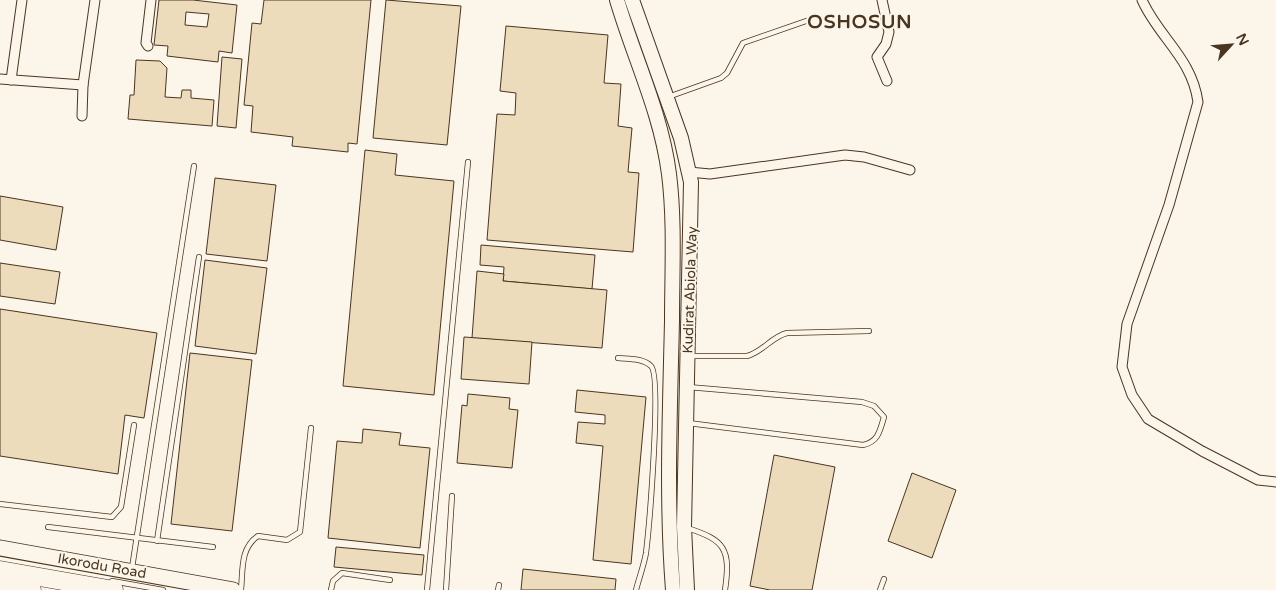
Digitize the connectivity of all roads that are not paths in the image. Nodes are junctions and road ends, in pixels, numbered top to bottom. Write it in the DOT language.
graph roads {
  1 [pos="22,0"];
  2 [pos="95,0"];
  3 [pos="152,0"];
  4 [pos="616,0"];
  5 [pos="632,0"];
  6 [pos="882,0"];
  7 [pos="1142,0"];
  8 [pos="809,20"];
  9 [pos="148,46"];
  10 [pos="0,79"];
  11 [pos="11,80"];
  12 [pos="887,81"];
  13 [pos="83,85"];
  14 [pos="668,97"];
  15 [pos="82,116"];
  16 [pos="468,162"];
  17 [pos="194,166"];
  18 [pos="910,170"];
  19 [pos="689,172"];
  20 [pos="199,257"];
  21 [pos="869,331"];
  22 [pos="687,356"];
  23 [pos="618,358"];
  24 [pos="687,386"];
  25 [pos="686,422"];
  26 [pos="134,425"];
  27 [pos="311,428"];
  28 [pos="1276,482"];
  29 [pos="452,496"];
  30 [pos="0,504"];
  31 [pos="48,527"];
  32 [pos="668,527"];
  33 [pos="684,527"];
  34 [pos="136,538"];
  35 [pos="157,541"];
  36 [pos="0,548"];
  37 [pos="213,548"];
  38 [pos="0,570"];
  39 [pos="131,572"];
  40 [pos="884,579"];
  41 [pos="390,580"];
  42 [pos="0,584"];
  43 [pos="110,585"];
  44 [pos="32,590"];
  45 [pos="163,590"];
  46 [pos="234,590"];
  47 [pos="241,590"];
  48 [pos="331,590"];
  49 [pos="427,590"];
  50 [pos="446,590"];
  51 [pos="636,590"];
  52 [pos="673,590"];
  53 [pos="687,590"];
  54 [pos="725,590"];
  55 [pos="880,590"];
  1 -- 11 [label="street"];
  2 -- 13 [label="street"];
  3 -- 9 [label="street"];
  4 -- 32 [label="main road, Kudirat Abiola Way"];
  5 -- 14 [label="main road, Kudirat Abiola Way"];
  6 -- 12 [label="street"];
  7 -- 28 [label="street"];
  8 -- 14 [label="lane"];
  10 -- 11 [label="street"];
  11 -- 13 [label="street"];
  13 -- 15 [label="street"];
  14 -- 19 [label="main road, Kudirat Abiola Way"];
  16 -- 49 [label="lane"];
  17 -- 34 [label="lane"];
  18 -- 19 [label="street"];
  19 -- 22 [label="main road, Kudirat Abiola Way"];
  20 -- 35 [label="lane"];
  21 -- 22 [label="lane"];
  22 -- 24 [label="main road, Kudirat Abiola Way"];
  23 -- 51 [label="lane"];
  24 -- 25 [label="main road, Kudirat Abiola Way"];
  24 -- 25 [label="lane"];
  25 -- 33 [label="main road, Kudirat Abiola Way"];
  26 -- 30 [label="lane"];
  27 -- 47 [label="lane"];
  29 -- 50 [label="lane"];
  31 -- 34 [label="lane"];
  32 -- 33 [label="lane"];
  32 -- 52 [label="main road, Kudirat Abiola Way"];
  33 -- 53 [label="main road, Kudirat Abiola Way"];
  33 -- 54 [label="lane"];
  34 -- 35 [label="lane"];
  34 -- 39 [label="lane"];
  35 -- 37 [label="lane"];
  36 -- 39 [label="main road, Ikorodu Road"];
  38 -- 43 [label="highway, Ikorodu Road"];
  39 -- 46 [label="main road, Ikorodu Road"];
  40 -- 55 [label="lane"];
  41 -- 48 [label="lane"];
  42 -- 44 [label="highway"];
  43 -- 45 [label="lane"];
}
